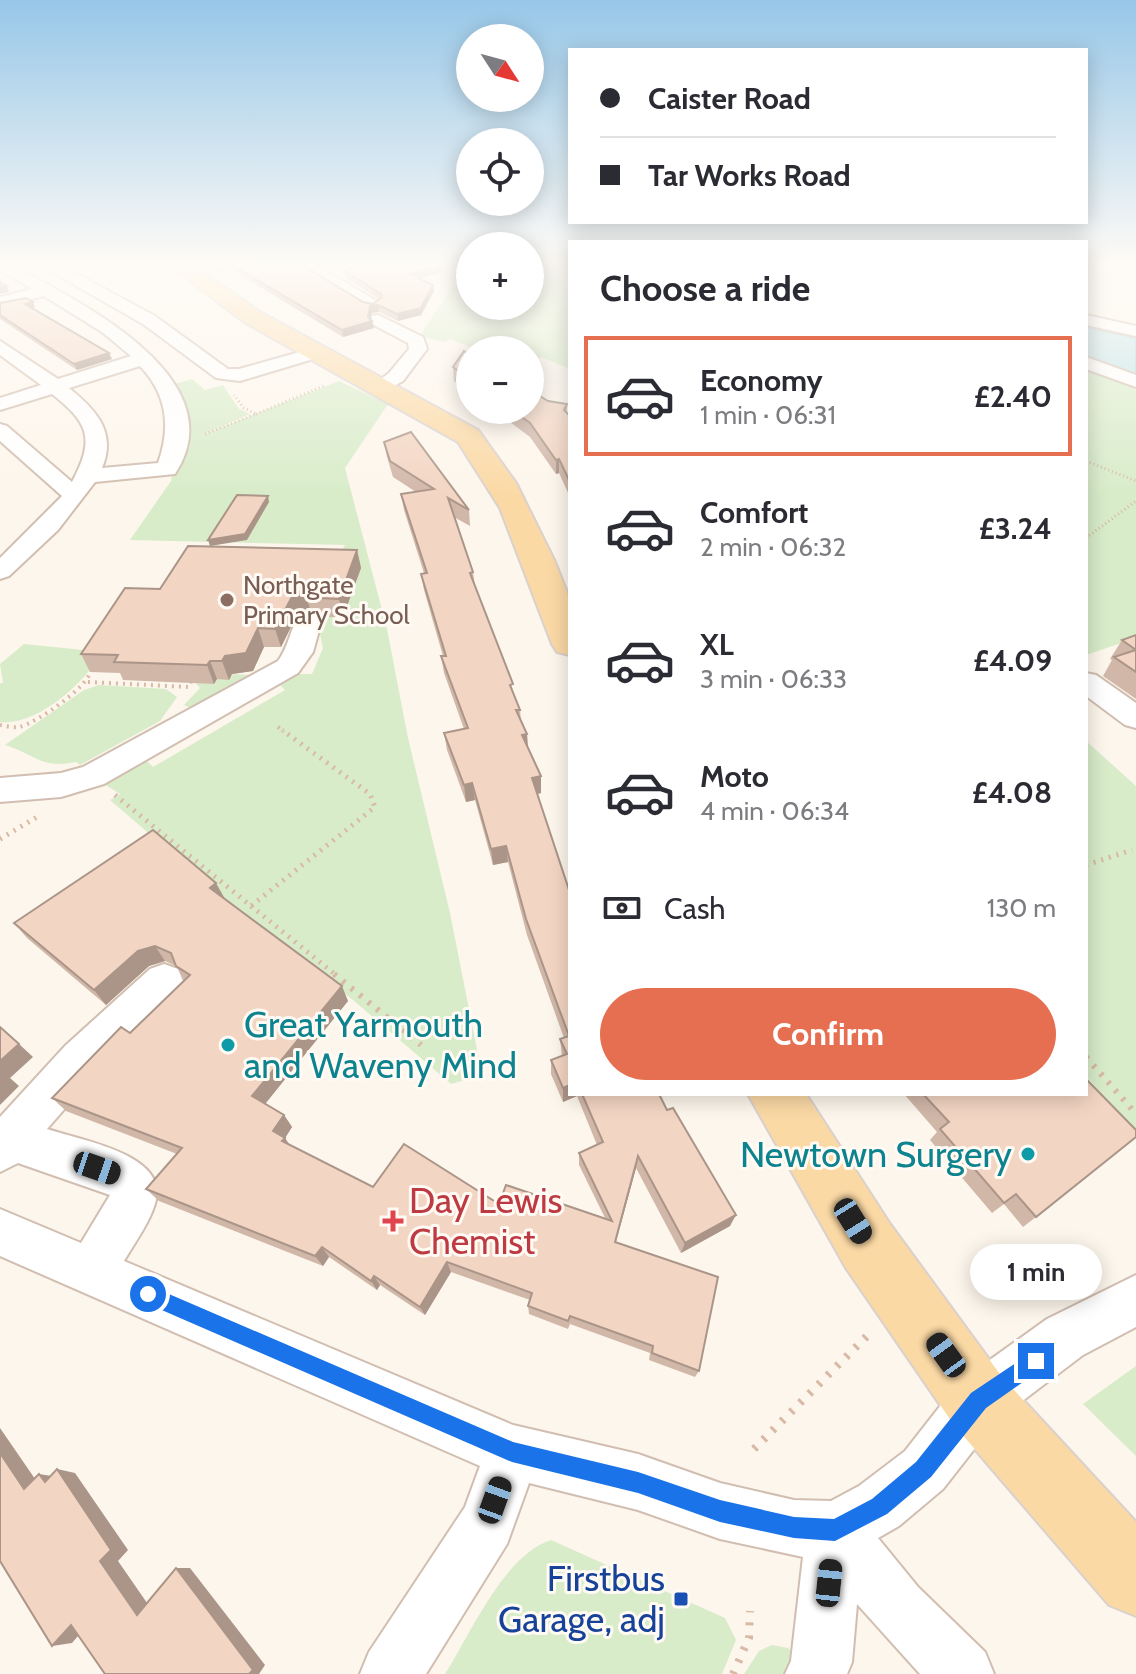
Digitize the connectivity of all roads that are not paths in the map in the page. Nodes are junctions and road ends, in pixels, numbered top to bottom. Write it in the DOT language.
graph roads {
  1 [pos="125,341"];
  2 [pos="177,341"];
  3 [pos="294,341"];
  4 [pos="417,341"];
  5 [pos="0,346"];
  6 [pos="314,353"];
  7 [pos="145,358"];
  8 [pos="1088,364"];
  9 [pos="1136,381"];
  10 [pos="53,387"];
  11 [pos="381,387"];
  12 [pos="0,404"];
  13 [pos="0,430"];
  14 [pos="87,476"];
  15 [pos="74,495"];
  16 [pos="3,566"];
  17 [pos="309,620"];
  18 [pos="568,639"];
  19 [pos="1088,683"];
  20 [pos="1136,718"];
  21 [pos="0,789"];
  22 [pos="164,981"];
  23 [pos="776,1096"];
  24 [pos="5,1144"];
  25 [pos="0,1232"];
  26 [pos="92,1270"];
  27 [pos="1136,1300"];
  28 [pos="978,1401"];
  29 [pos="512,1452"];
  30 [pos="835,1530"];
  31 [pos="1136,1578"];
  32 [pos="391,1674"];
  33 [pos="816,1674"];
  34 [pos="963,1674"];
  1 -- 7 [label="street"];
  2 -- 6 [label="street"];
  3 -- 6 [label="main road"];
  4 -- 11 [label="street"];
  5 -- 10 [label="street"];
  6 -- 11 [label="main road"];
  7 -- 10 [label="street"];
  7 -- 14 [label="street"];
  8 -- 9 [label="street"];
  10 -- 12 [label="street"];
  10 -- 14 [label="street"];
  11 -- 18 [label="main road"];
  13 -- 15 [label="street"];
  14 -- 15 [label="street"];
  15 -- 16 [label="street"];
  17 -- 21 [label="street"];
  19 -- 20 [label="street"];
  22 -- 24 [label="street"];
  23 -- 28 [label="main road"];
  24 -- 26 [label="street"];
  25 -- 26 [label="street"];
  26 -- 29 [label="street"];
  27 -- 28 [label="street"];
  28 -- 30 [label="street"];
  28 -- 31 [label="main road"];
  29 -- 30 [label="street"];
  29 -- 32 [label="street"];
  30 -- 33 [label="street"];
  30 -- 34 [label="street"];
}
